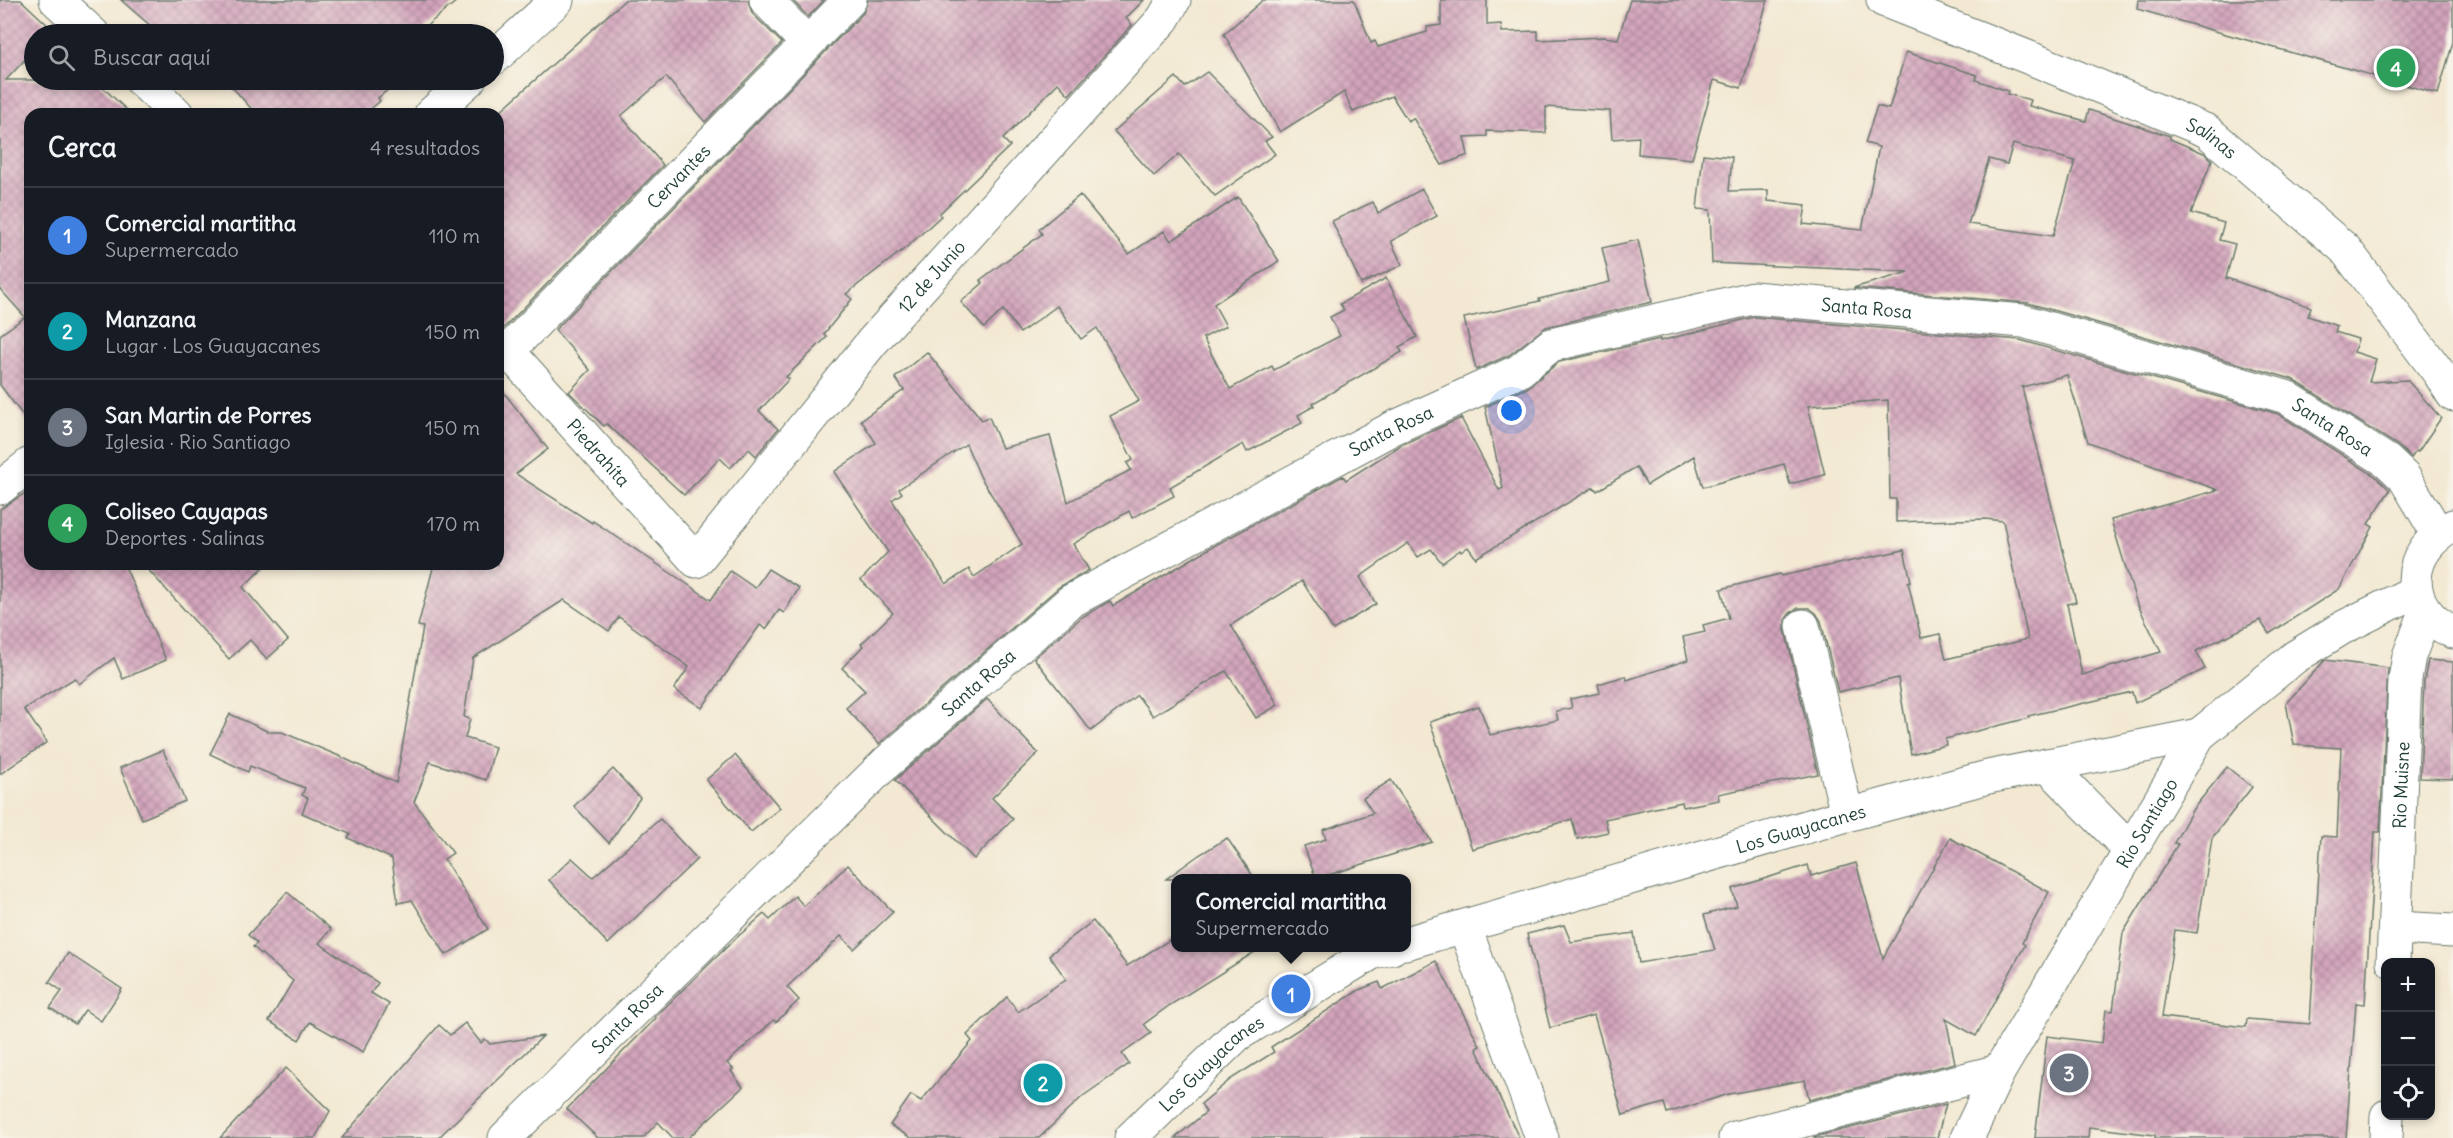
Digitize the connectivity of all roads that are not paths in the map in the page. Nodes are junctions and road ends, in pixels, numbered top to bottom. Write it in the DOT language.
graph roads {
  1 [pos="56,0"];
  2 [pos="557,0"];
  3 [pos="766,0"];
  4 [pos="850,0"];
  5 [pos="1174,0"];
  6 [pos="1883,0"];
  7 [pos="82,24"];
  8 [pos="807,43"];
  9 [pos="504,49"];
  10 [pos="152,90"];
  11 [pos="458,90"];
  12 [pos="171,108"];
  13 [pos="438,108"];
  14 [pos="504,348"];
  15 [pos="504,350"];
  16 [pos="2453,395"];
  17 [pos="24,469"];
  18 [pos="0,488"];
  19 [pos="2445,530"];
  20 [pos="696,561"];
  21 [pos="2421,602"];
  22 [pos="1803,626"];
  23 [pos="2453,632"];
  24 [pos="2199,735"];
  25 [pos="2047,765"];
  26 [pos="1847,815"];
  27 [pos="2130,850"];
  28 [pos="1465,928"];
  29 [pos="2395,928"];
  30 [pos="2453,931"];
  31 [pos="1411,943"];
  32 [pos="1373,952"];
  33 [pos="2393,958"];
  34 [pos="2000,1071"];
  35 [pos="2387,1120"];
  36 [pos="505,1138"];
  37 [pos="1131,1138"];
  38 [pos="1542,1138"];
  39 [pos="1735,1138"];
  40 [pos="1967,1138"];
  41 [pos="2386,1138"];
  1 -- 7 [label="street"];
  2 -- 9 [label="street"];
  3 -- 8 [label="street"];
  4 -- 8 [label="street, Cervantes"];
  5 -- 20 [label="street, 12 de Junio"];
  6 -- 16 [label="street, Salinas"];
  8 -- 14 [label="street, Cervantes"];
  10 -- 12 [label="street"];
  11 -- 13 [label="street"];
  15 -- 20 [label="street, Piedrahíta"];
  17 -- 18 [label="street"];
  19 -- 21 [label="street, Rio Muisne"];
  19 -- 36 [label="street, Santa Rosa"];
  21 -- 23 [label="street"];
  21 -- 24 [label="street, Rio Santiago"];
  21 -- 29 [label="street, Rio Muisne"];
  22 -- 26 [label="street"];
  24 -- 25 [label="street, Los Guayacanes"];
  24 -- 27 [label="street, Rio Santiago"];
  25 -- 26 [label="street, Los Guayacanes"];
  25 -- 27 [label="street"];
  26 -- 28 [label="street, Los Guayacanes"];
  27 -- 34 [label="street, Rio Santiago"];
  28 -- 31 [label="street, Los Guayacanes"];
  28 -- 38 [label="street"];
  29 -- 30 [label="street"];
  29 -- 33 [label="street, Rio Muisne"];
  32 -- 37 [label="street, Los Guayacanes"];
  34 -- 39 [label="street"];
  34 -- 40 [label="street, Rio Santiago"];
  35 -- 41 [label="street"];
}
